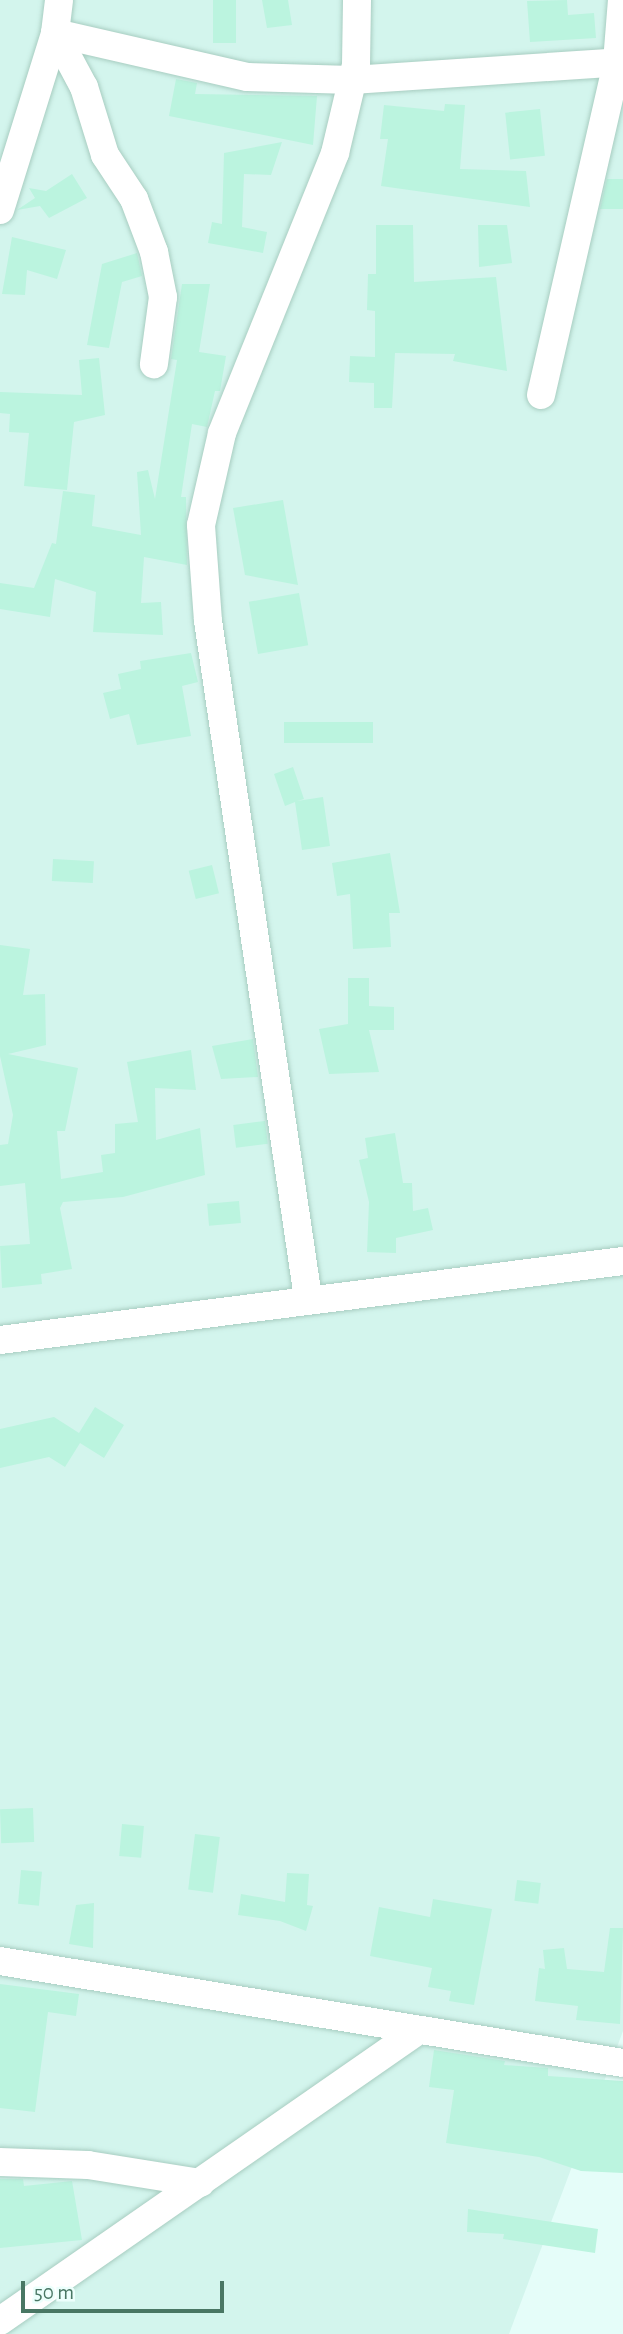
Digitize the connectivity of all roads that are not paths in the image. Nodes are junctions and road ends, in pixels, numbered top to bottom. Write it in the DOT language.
graph roads {
  1 [pos="59,0"];
  2 [pos="357,0"];
  3 [pos="622,0"];
  4 [pos="55,33"];
  5 [pos="620,62"];
  6 [pos="352,80"];
  7 [pos="0,210"];
  8 [pos="154,364"];
  9 [pos="541,395"];
  10 [pos="623,1261"];
  11 [pos="308,1298"];
  12 [pos="0,1340"];
  13 [pos="0,1962"];
  14 [pos="419,2030"];
  15 [pos="623,2063"];
  16 [pos="0,2162"];
  17 [pos="201,2183"];
  18 [pos="0,2321"];
  1 -- 4 [label="street"];
  2 -- 6 [label="street"];
  3 -- 5 [label="street"];
  4 -- 6 [label="street"];
  4 -- 7 [label="street"];
  4 -- 8 [label="street"];
  5 -- 6 [label="street"];
  5 -- 9 [label="street"];
  6 -- 11 [label="street"];
  10 -- 11 [label="street"];
  11 -- 12 [label="street"];
  13 -- 14 [label="street"];
  14 -- 15 [label="street"];
  14 -- 17 [label="street"];
  16 -- 17 [label="street"];
  17 -- 18 [label="street"];
}
